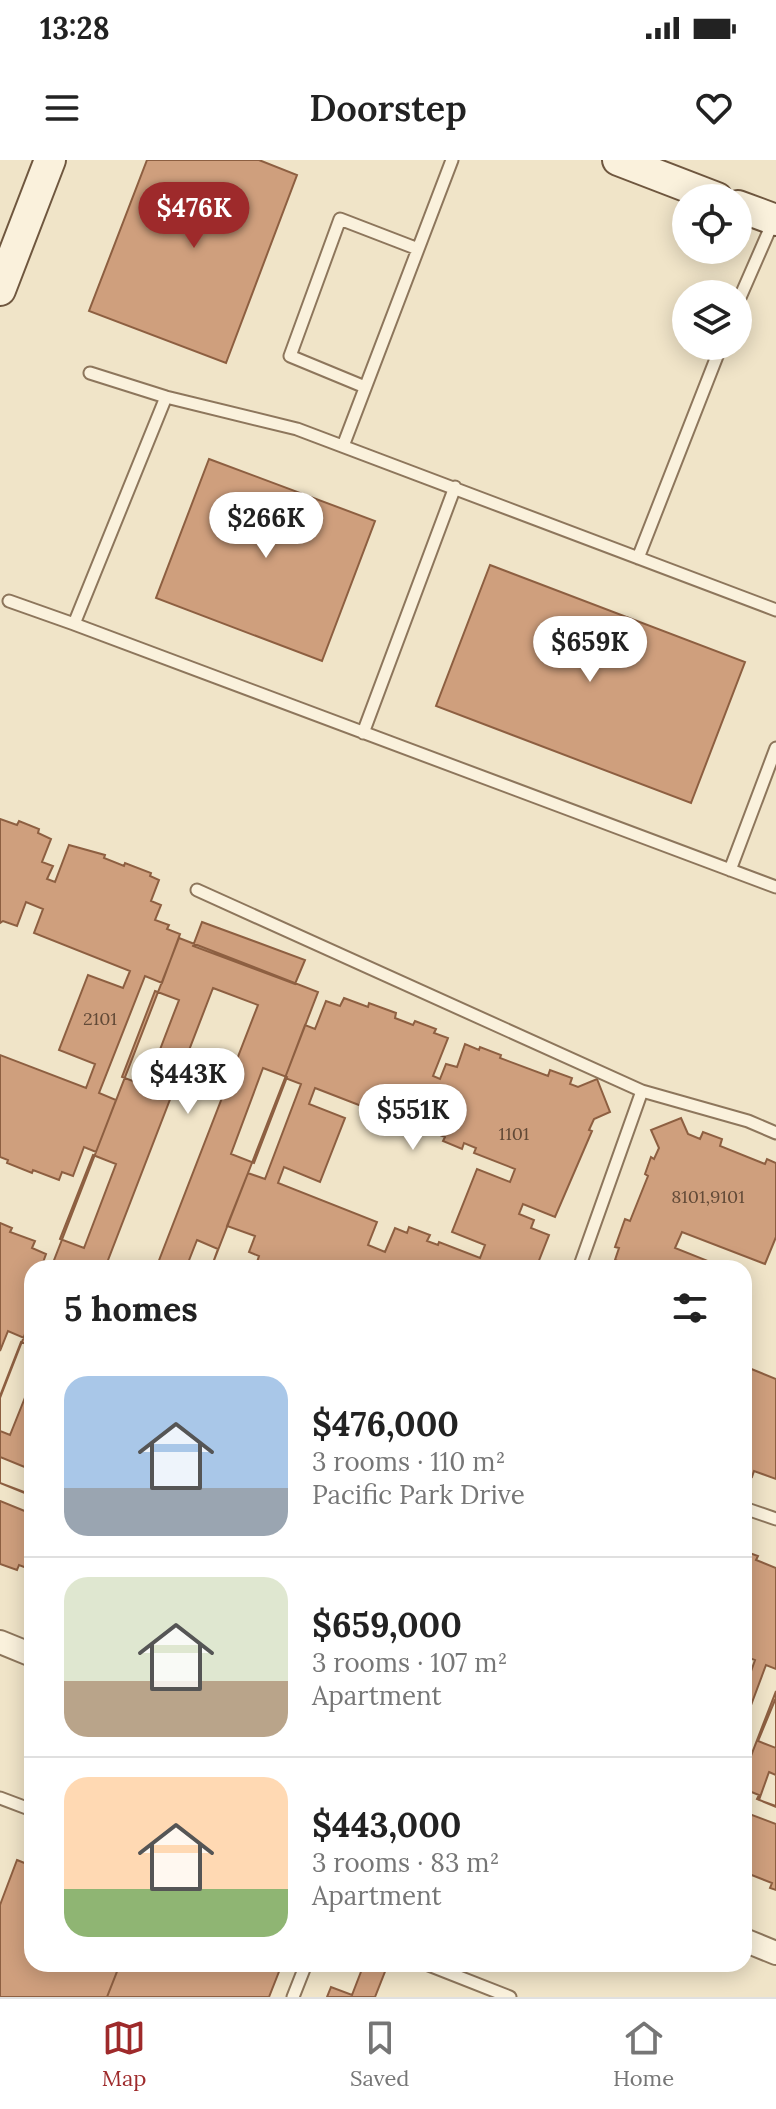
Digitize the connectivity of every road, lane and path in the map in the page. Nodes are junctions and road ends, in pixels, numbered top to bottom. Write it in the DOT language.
graph roads {
  1 [pos="50,160"];
  2 [pos="452,160"];
  3 [pos="618,160"];
  4 [pos="681,184"];
  5 [pos="752,211"];
  6 [pos="775,220"];
  7 [pos="418,249"];
  8 [pos="748,280"];
  9 [pos="0,290"];
  10 [pos="716,360"];
  11 [pos="90,373"];
  12 [pos="365,387"];
  13 [pos="166,397"];
  14 [pos="343,446"];
  15 [pos="455,487"];
  16 [pos="638,558"];
  17 [pos="9,601"];
  18 [pos="776,610"];
  19 [pos="74,624"];
  20 [pos="363,733"];
  21 [pos="776,748"];
  22 [pos="730,870"];
  23 [pos="776,887"];
  24 [pos="197,890"];
  25 [pos="642,1091"];
  26 [pos="776,1133"];
  27 [pos="582,1260"];
  28 [pos="752,1511"];
  29 [pos="776,1519"];
  30 [pos="0,1642"];
  31 [pos="24,1652"];
  32 [pos="0,1798"];
  33 [pos="24,1807"];
  34 [pos="303,1972"];
  35 [pos="446,1972"];
  36 [pos="293,1997"];
  37 [pos="510,1997"];
  1 -- 9 [label="main road"];
  2 -- 7 [label="lane"];
  3 -- 4 [label="main road"];
  5 -- 6 [label="main road"];
  6 -- 8 [label="lane"];
  7 -- 12 [label="lane"];
  7 -- 12 [label="lane"];
  10 -- 16 [label="lane"];
  11 -- 13 [label="lane"];
  12 -- 14 [label="lane"];
  13 -- 14 [label="lane"];
  13 -- 19 [label="lane"];
  14 -- 15 [label="lane"];
  15 -- 16 [label="lane"];
  15 -- 20 [label="lane"];
  16 -- 18 [label="lane"];
  17 -- 19 [label="lane"];
  19 -- 20 [label="lane"];
  20 -- 22 [label="lane"];
  21 -- 22 [label="lane"];
  22 -- 23 [label="lane"];
  24 -- 25 [label="lane"];
  25 -- 26 [label="lane"];
  25 -- 27 [label="lane"];
  28 -- 29 [label="lane"];
  30 -- 31 [label="street"];
  32 -- 33 [label="lane"];
  34 -- 36 [label="lane"];
  35 -- 37 [label="lane"];
}
